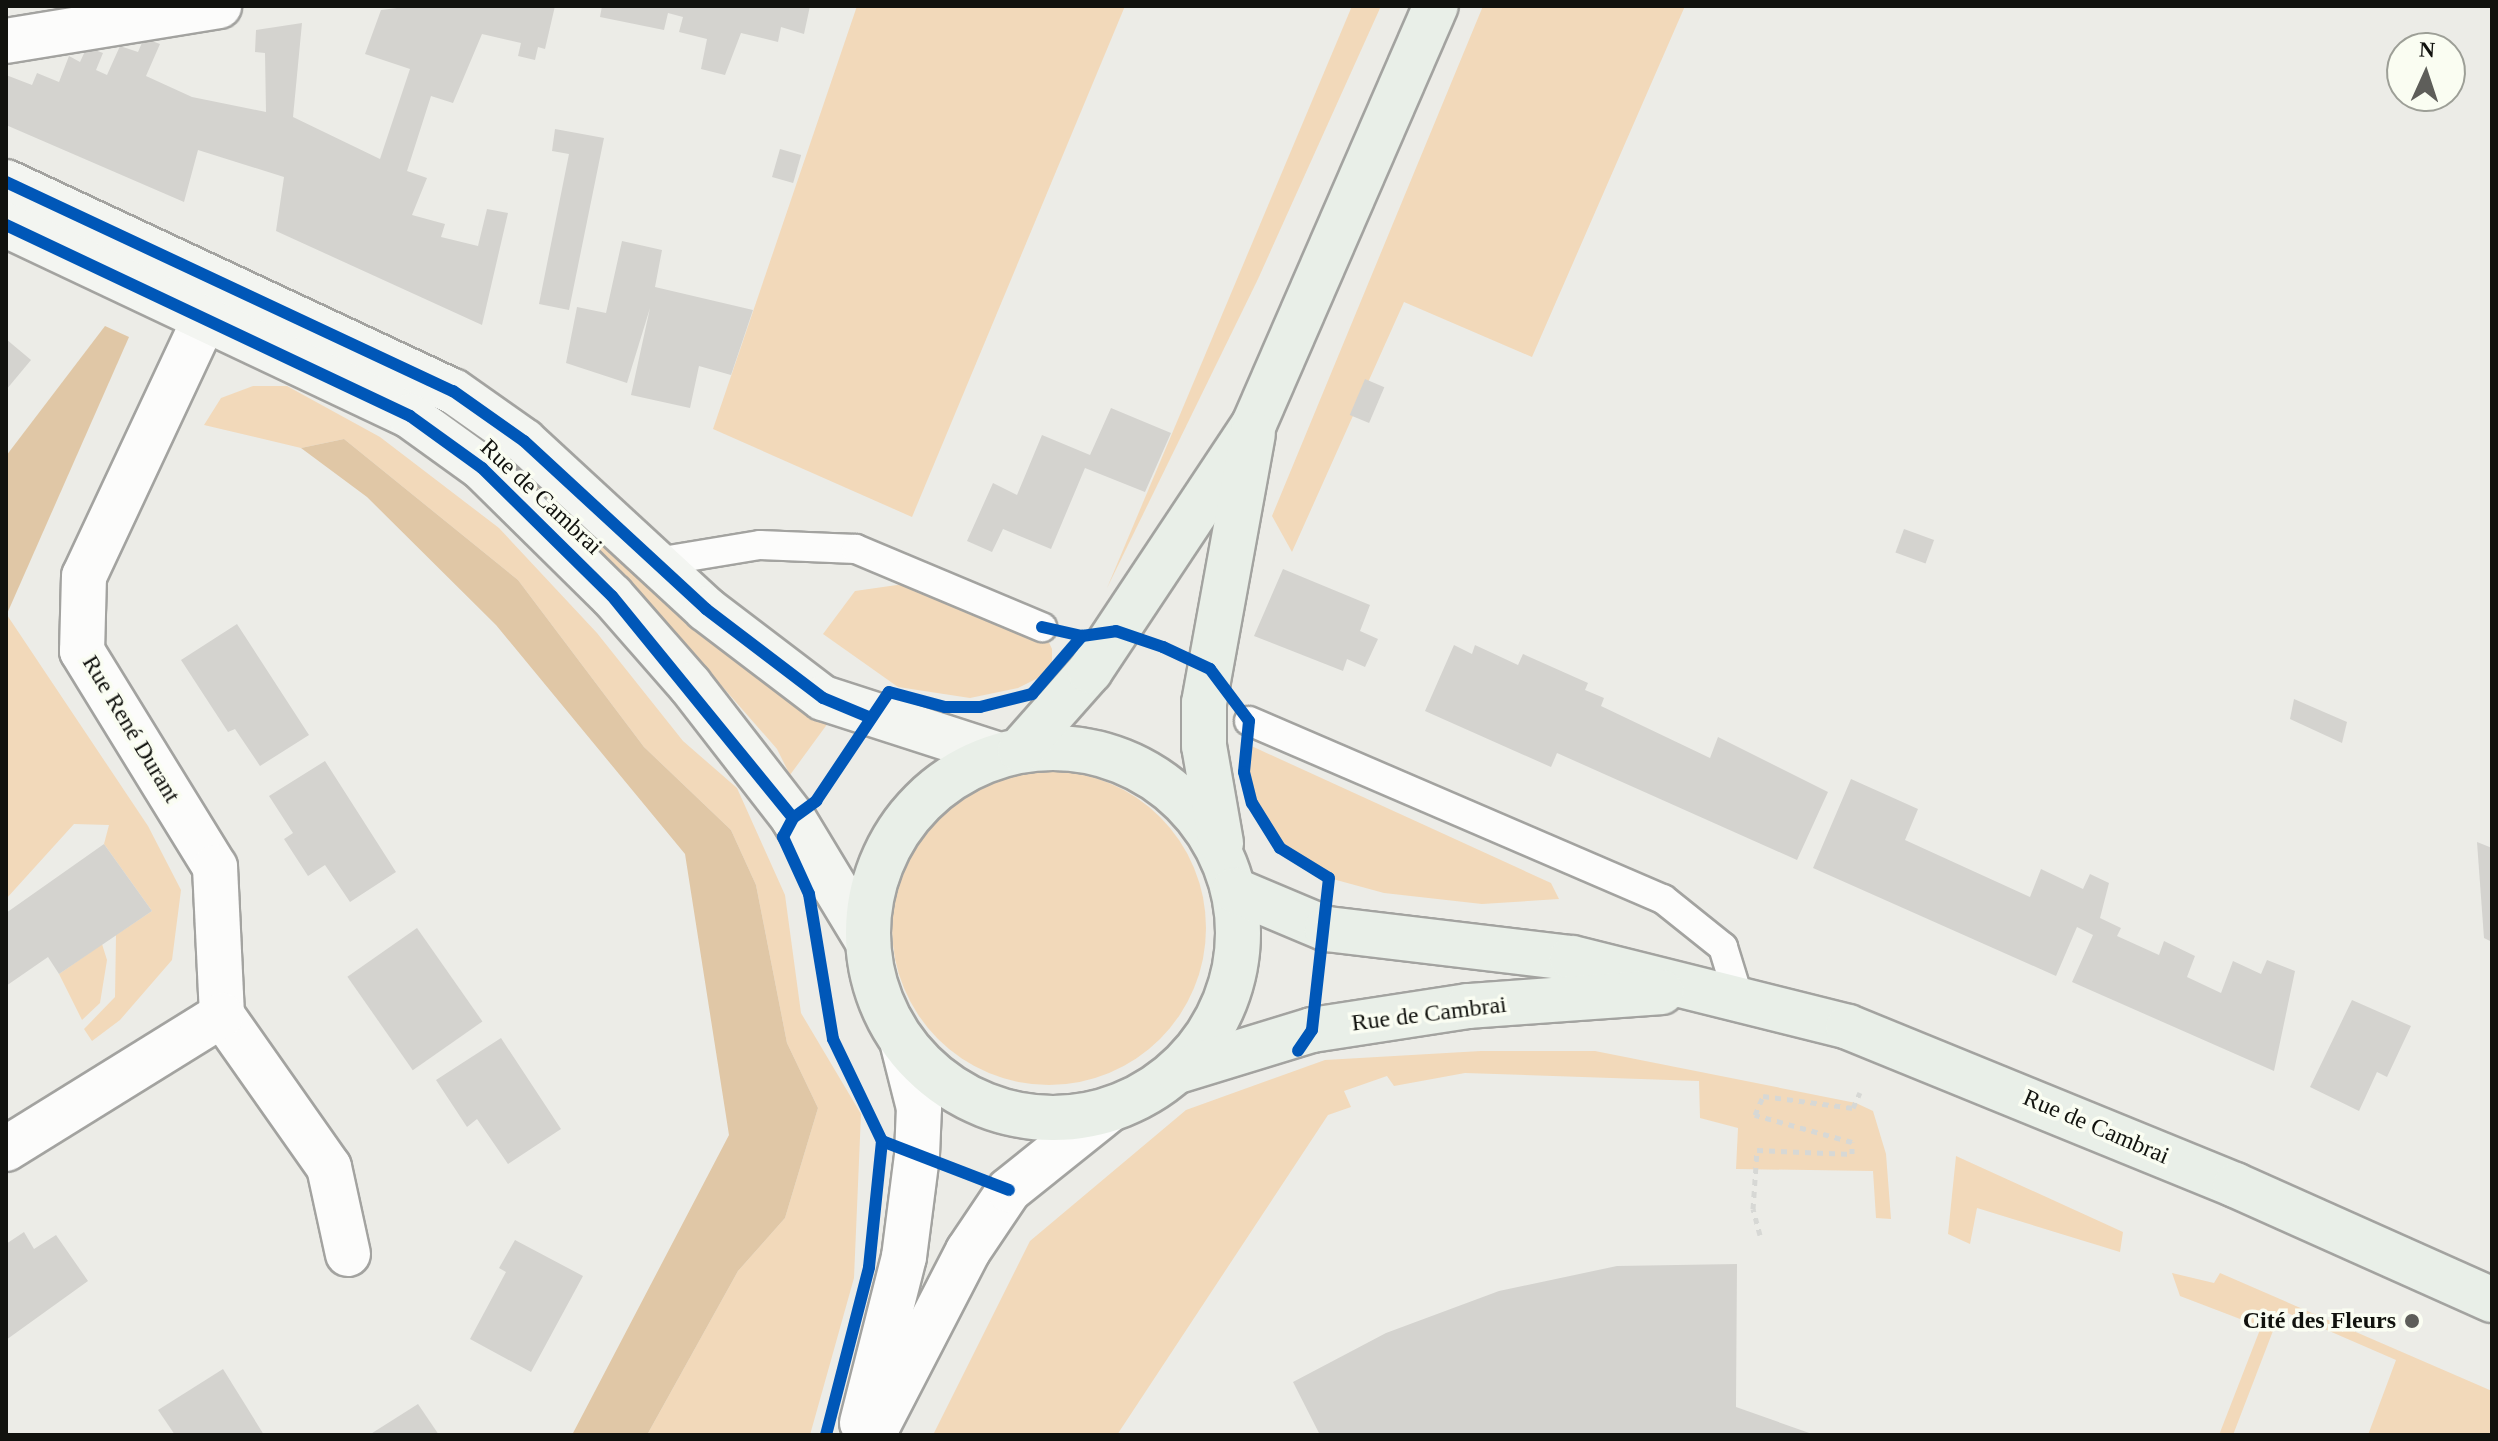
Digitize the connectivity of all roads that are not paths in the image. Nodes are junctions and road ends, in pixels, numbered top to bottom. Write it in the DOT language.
graph roads {
  1 [pos="219,6"];
  2 [pos="1436,6"];
  3 [pos="6,41"];
  4 [pos="6,182"];
  5 [pos="6,225"];
  6 [pos="206,316"];
  7 [pos="1254,424"];
  8 [pos="657,562"];
  9 [pos="1042,627"];
  10 [pos="1249,721"];
  11 [pos="1010,753"];
  12 [pos="1229,873"];
  13 [pos="868,942"];
  14 [pos="1688,989"];
  15 [pos="1739,999"];
  16 [pos="222,1015"];
  17 [pos="902,1041"];
  18 [pos="1176,1072"];
  19 [pos="1109,1110"];
  20 [pos="6,1149"];
  21 [pos="348,1254"];
  22 [pos="2492,1300"];
  23 [pos="859,1435"];
  24 [pos="873,1435"];
  1 -- 3 [label="street"];
  2 -- 7 [label="main road"];
  4 -- 8 [label="main road, Rue de Cambrai"];
  5 -- 6 [label="main road, Rue de Cambrai"];
  6 -- 13 [label="main road, Rue de Cambrai"];
  6 -- 16 [label="street, Rue René Durant"];
  7 -- 11 [label="main road"];
  7 -- 12 [label="main road"];
  8 -- 9 [label="lane"];
  8 -- 11 [label="main road, Rue de Cambrai"];
  10 -- 15 [label="lane"];
  11 -- 12 [label="main road"];
  11 -- 13 [label="main road"];
  12 -- 14 [label="main road, Rue de Cambrai"];
  12 -- 18 [label="main road"];
  13 -- 17 [label="main road"];
  14 -- 15 [label="main road, Rue de Cambrai"];
  14 -- 18 [label="main road, Rue de Cambrai"];
  15 -- 22 [label="main road, Rue de Cambrai"];
  16 -- 20 [label="street"];
  16 -- 21 [label="street"];
  17 -- 19 [label="main road"];
  17 -- 23 [label="street"];
  18 -- 19 [label="main road"];
  19 -- 24 [label="street"];
}
